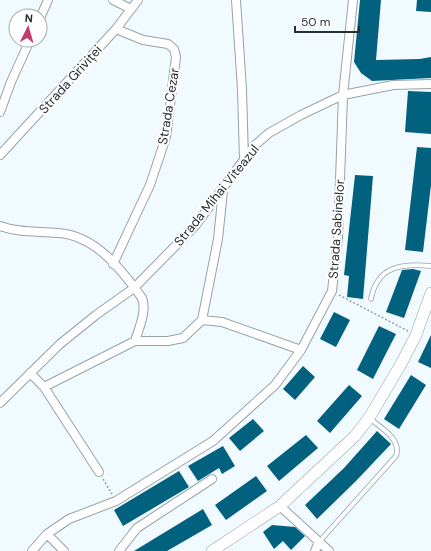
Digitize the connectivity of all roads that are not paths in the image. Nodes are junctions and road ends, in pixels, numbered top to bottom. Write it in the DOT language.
graph roads {
  1 [pos="113,0"];
  2 [pos="138,0"];
  3 [pos="236,0"];
  4 [pos="353,0"];
  5 [pos="131,9"];
  6 [pos="116,29"];
  7 [pos="26,48"];
  8 [pos="431,84"];
  9 [pos="343,95"];
  10 [pos="0,112"];
  11 [pos="0,155"];
  12 [pos="244,160"];
  13 [pos="223,190"];
  14 [pos="0,226"];
  15 [pos="113,264"];
  16 [pos="431,266"];
  17 [pos="134,288"];
  18 [pos="431,293"];
  19 [pos="371,299"];
  20 [pos="202,320"];
  21 [pos="135,341"];
  22 [pos="301,350"];
  23 [pos="30,373"];
  24 [pos="44,387"];
  25 [pos="0,403"];
  26 [pos="369,418"];
  27 [pos="99,472"];
  28 [pos="212,479"];
  29 [pos="280,506"];
  30 [pos="47,534"];
  31 [pos="319,542"];
  32 [pos="32,551"];
  33 [pos="64,551"];
  34 [pos="119,551"];
  35 [pos="212,551"];
  36 [pos="314,551"];
  37 [pos="330,551"];
  1 -- 5 [label="street"];
  2 -- 5 [label="street, Strada Griviței"];
  3 -- 12 [label="street"];
  4 -- 9 [label="street, Strada Sabinelor"];
  5 -- 6 [label="street, Strada Griviței"];
  6 -- 11 [label="street, Strada Griviței"];
  6 -- 15 [label="street, Strada Cezar"];
  7 -- 10 [label="street"];
  8 -- 9 [label="street, Strada Mihai Viteazul"];
  9 -- 12 [label="street, Strada Mihai Viteazul"];
  9 -- 22 [label="street, Strada Sabinelor"];
  12 -- 13 [label="street, Strada Mihai Viteazul"];
  13 -- 17 [label="street, Strada Mihai Viteazul"];
  13 -- 20 [label="street"];
  14 -- 15 [label="street"];
  15 -- 17 [label="street"];
  16 -- 19 [label="lane"];
  17 -- 21 [label="street"];
  17 -- 23 [label="street, Strada Mihai Viteazul"];
  18 -- 26 [label="street"];
  20 -- 21 [label="street"];
  20 -- 22 [label="street"];
  21 -- 24 [label="street"];
  22 -- 30 [label="street, Strada Sabinelor"];
  23 -- 24 [label="street"];
  23 -- 25 [label="street, Strada Mihai Viteazul"];
  24 -- 27 [label="street"];
  26 -- 29 [label="street"];
  26 -- 31 [label="lane"];
  28 -- 34 [label="street"];
  29 -- 31 [label="street"];
  29 -- 35 [label="street"];
  30 -- 32 [label="street, Strada Sabinelor"];
  30 -- 33 [label="street"];
  31 -- 36 [label="street"];
  31 -- 37 [label="street"];
}
